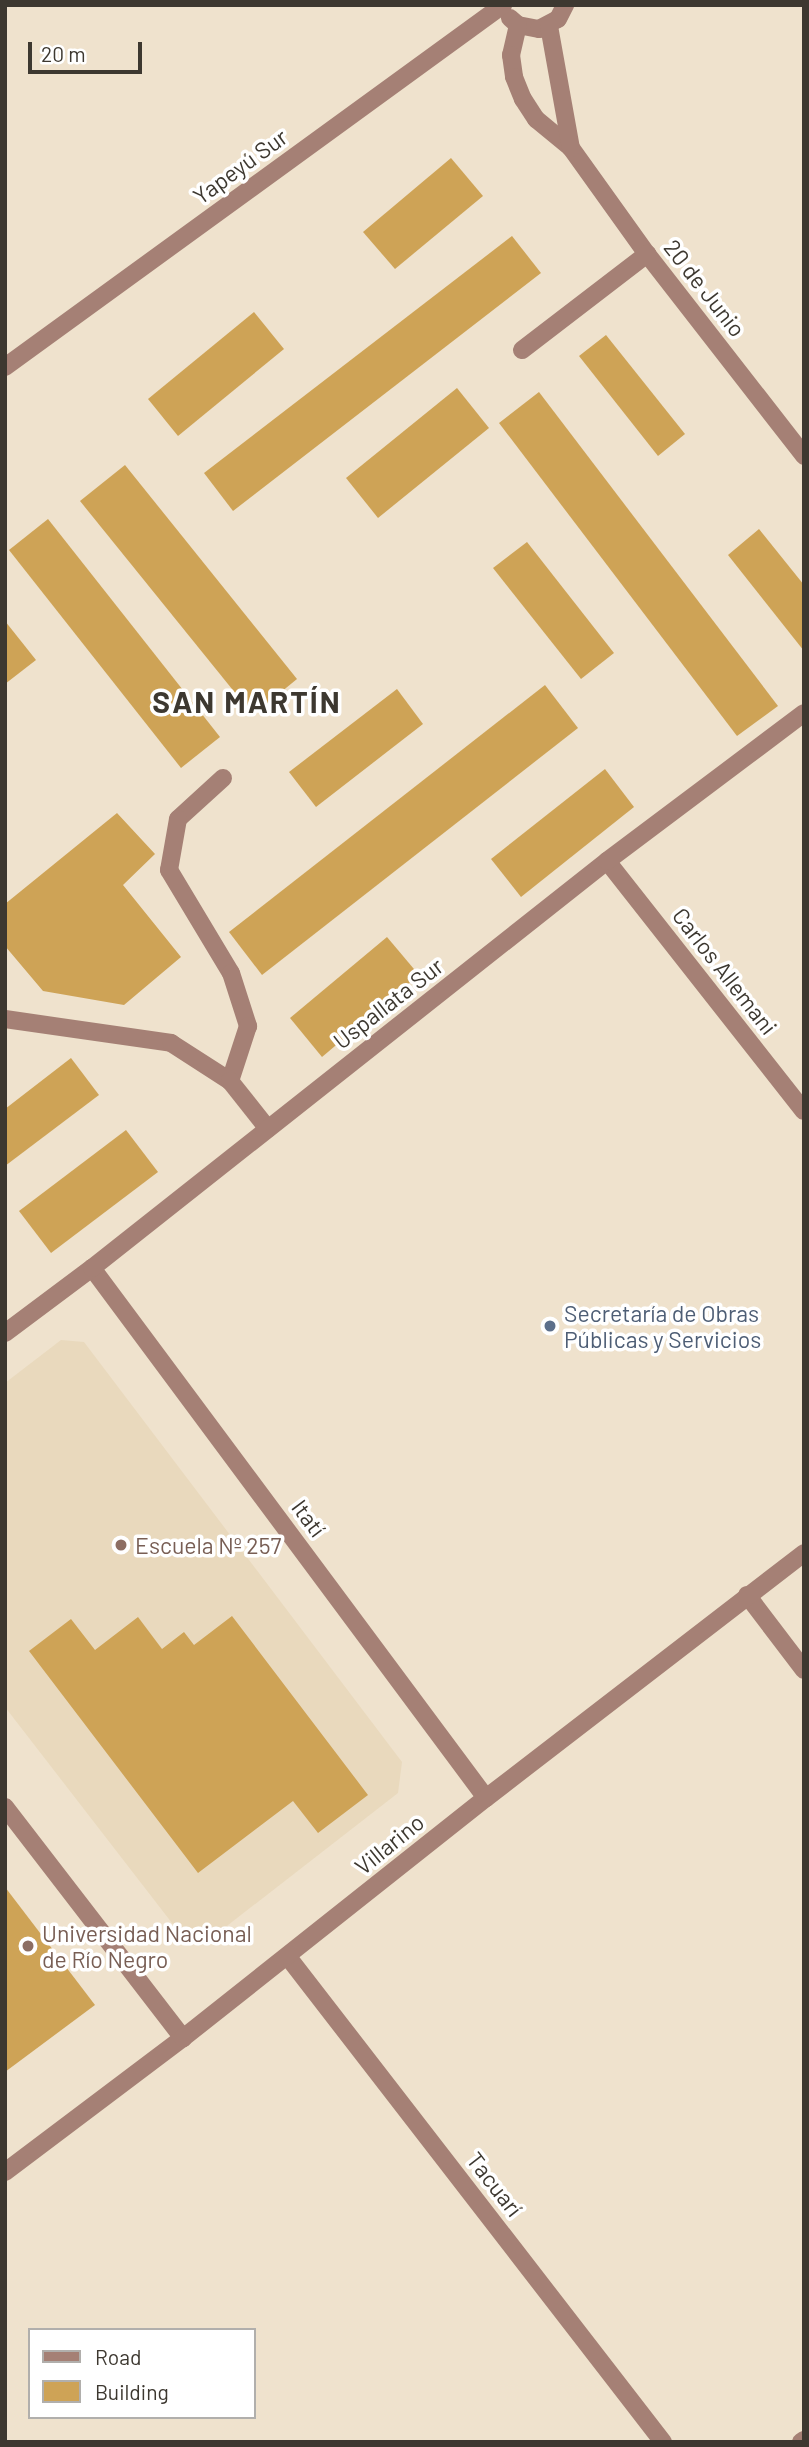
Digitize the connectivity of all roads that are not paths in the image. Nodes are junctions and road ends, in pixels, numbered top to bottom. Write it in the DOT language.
graph roads {
  1 [pos="503,5"];
  2 [pos="565,5"];
  3 [pos="518,25"];
  4 [pos="549,26"];
  5 [pos="570,148"];
  6 [pos="647,254"];
  7 [pos="522,350"];
  8 [pos="5,367"];
  9 [pos="804,456"];
  10 [pos="804,713"];
  11 [pos="223,779"];
  12 [pos="607,861"];
  13 [pos="5,1019"];
  14 [pos="230,1081"];
  15 [pos="804,1111"];
  16 [pos="268,1129"];
  17 [pos="92,1268"];
  18 [pos="5,1333"];
  19 [pos="804,1553"];
  20 [pos="747,1595"];
  21 [pos="804,1670"];
  22 [pos="486,1798"];
  23 [pos="5,1807"];
  24 [pos="288,1957"];
  25 [pos="183,2038"];
  26 [pos="5,2172"];
  27 [pos="663,2442"];
  1 -- 3 [label="street, Yapeyú Sur"];
  1 -- 8 [label="street, Yapeyú Sur"];
  2 -- 4 [label="street"];
  3 -- 4 [label="street"];
  3 -- 5 [label="street, 20 de Junio"];
  4 -- 5 [label="street, 20 de Junio"];
  5 -- 6 [label="street, 20 de Junio"];
  6 -- 7 [label="street"];
  6 -- 9 [label="street, 20 de Junio"];
  10 -- 12 [label="street, Uspallata Sur"];
  11 -- 14 [label="street"];
  12 -- 15 [label="street, Carlos Allemani"];
  12 -- 16 [label="street, Uspallata Sur"];
  13 -- 14 [label="street"];
  14 -- 16 [label="street"];
  16 -- 17 [label="street, Uspallata Sur"];
  17 -- 18 [label="street, Uspallata Sur"];
  17 -- 22 [label="street, Itatí"];
  19 -- 20 [label="street, Villarino"];
  20 -- 21 [label="street"];
  20 -- 22 [label="street, Villarino"];
  22 -- 24 [label="street, Villarino"];
  23 -- 25 [label="street"];
  24 -- 25 [label="street, Villarino"];
  24 -- 27 [label="street, Tacuarí"];
  25 -- 26 [label="street, Villarino"];
}
